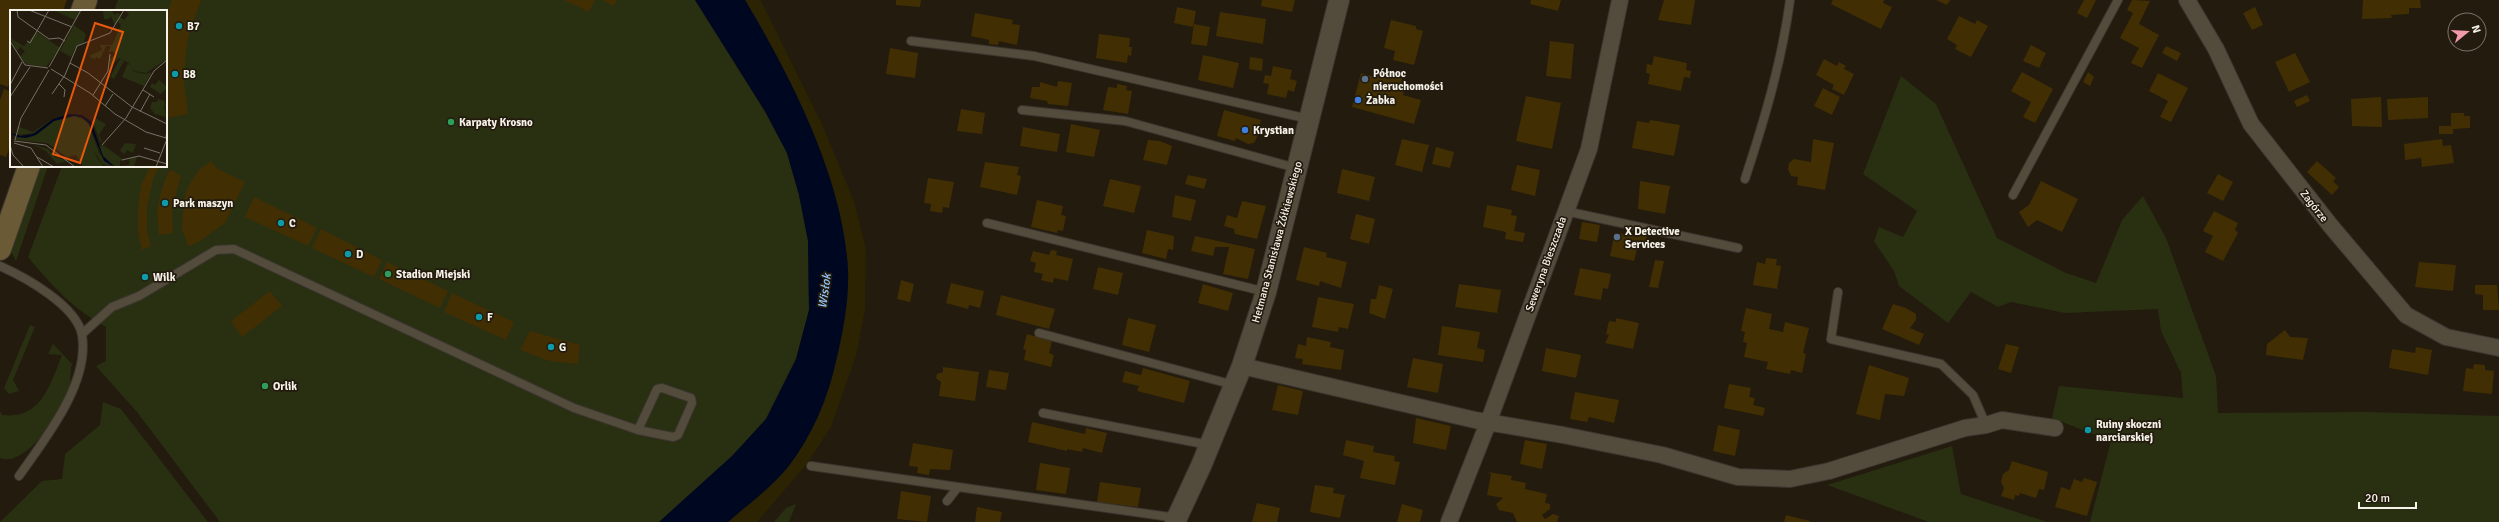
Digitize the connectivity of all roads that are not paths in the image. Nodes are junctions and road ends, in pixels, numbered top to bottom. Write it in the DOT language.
graph roads {
  1 [pos="86,0"];
  2 [pos="1339,0"];
  3 [pos="1620,0"];
  4 [pos="1790,0"];
  5 [pos="2118,0"];
  6 [pos="2187,0"];
  7 [pos="82,10"];
  8 [pos="911,41"];
  9 [pos="1022,110"];
  10 [pos="1309,119"];
  11 [pos="29,167"];
  12 [pos="1297,168"];
  13 [pos="1745,179"];
  14 [pos="2012,195"];
  15 [pos="1565,211"];
  16 [pos="987,223"];
  17 [pos="1738,248"];
  18 [pos="0,250"];
  19 [pos="0,266"];
  20 [pos="1266,292"];
  21 [pos="1838,292"];
  22 [pos="1039,333"];
  23 [pos="82,334"];
  24 [pos="2499,348"];
  25 [pos="1242,366"];
  26 [pos="1234,385"];
  27 [pos="1043,413"];
  28 [pos="1488,423"];
  29 [pos="1986,426"];
  30 [pos="2055,428"];
  31 [pos="638,430"];
  32 [pos="1210,446"];
  33 [pos="811,466"];
  34 [pos="19,476"];
  35 [pos="958,487"];
  36 [pos="947,501"];
  37 [pos="1176,520"];
  38 [pos="1448,522"];
  1 -- 7 [label="main road"];
  2 -- 10 [label="street, Hetmana Stanisława Żółkiewskiego"];
  3 -- 15 [label="street, Seweryna Bieszczada"];
  4 -- 13 [label="lane"];
  5 -- 14 [label="lane"];
  6 -- 24 [label="street, Zagórze"];
  8 -- 10 [label="lane"];
  9 -- 12 [label="lane"];
  10 -- 12 [label="street, Hetmana Stanisława Żółkiewskiego"];
  11 -- 18 [label="main road"];
  12 -- 20 [label="street, Hetmana Stanisława Żółkiewskiego"];
  15 -- 17 [label="lane"];
  15 -- 28 [label="street, Seweryna Bieszczada"];
  16 -- 20 [label="lane"];
  19 -- 23 [label="lane"];
  20 -- 25 [label="street, Hetmana Stanisława Żółkiewskiego"];
  21 -- 29 [label="lane"];
  22 -- 26 [label="lane"];
  23 -- 31 [label="lane"];
  23 -- 34 [label="lane"];
  25 -- 26 [label="street, Hetmana Stanisława Żółkiewskiego"];
  25 -- 28 [label="street"];
  26 -- 32 [label="street, Hetmana Stanisława Żółkiewskiego"];
  27 -- 32 [label="lane"];
  28 -- 29 [label="street"];
  28 -- 38 [label="street, Seweryna Bieszczada"];
  29 -- 30 [label="street"];
  31 -- 31 [label="lane"];
  32 -- 37 [label="street, Hetmana Stanisława Żółkiewskiego"];
  33 -- 35 [label="lane"];
  35 -- 36 [label="lane"];
  35 -- 37 [label="lane"];
}
